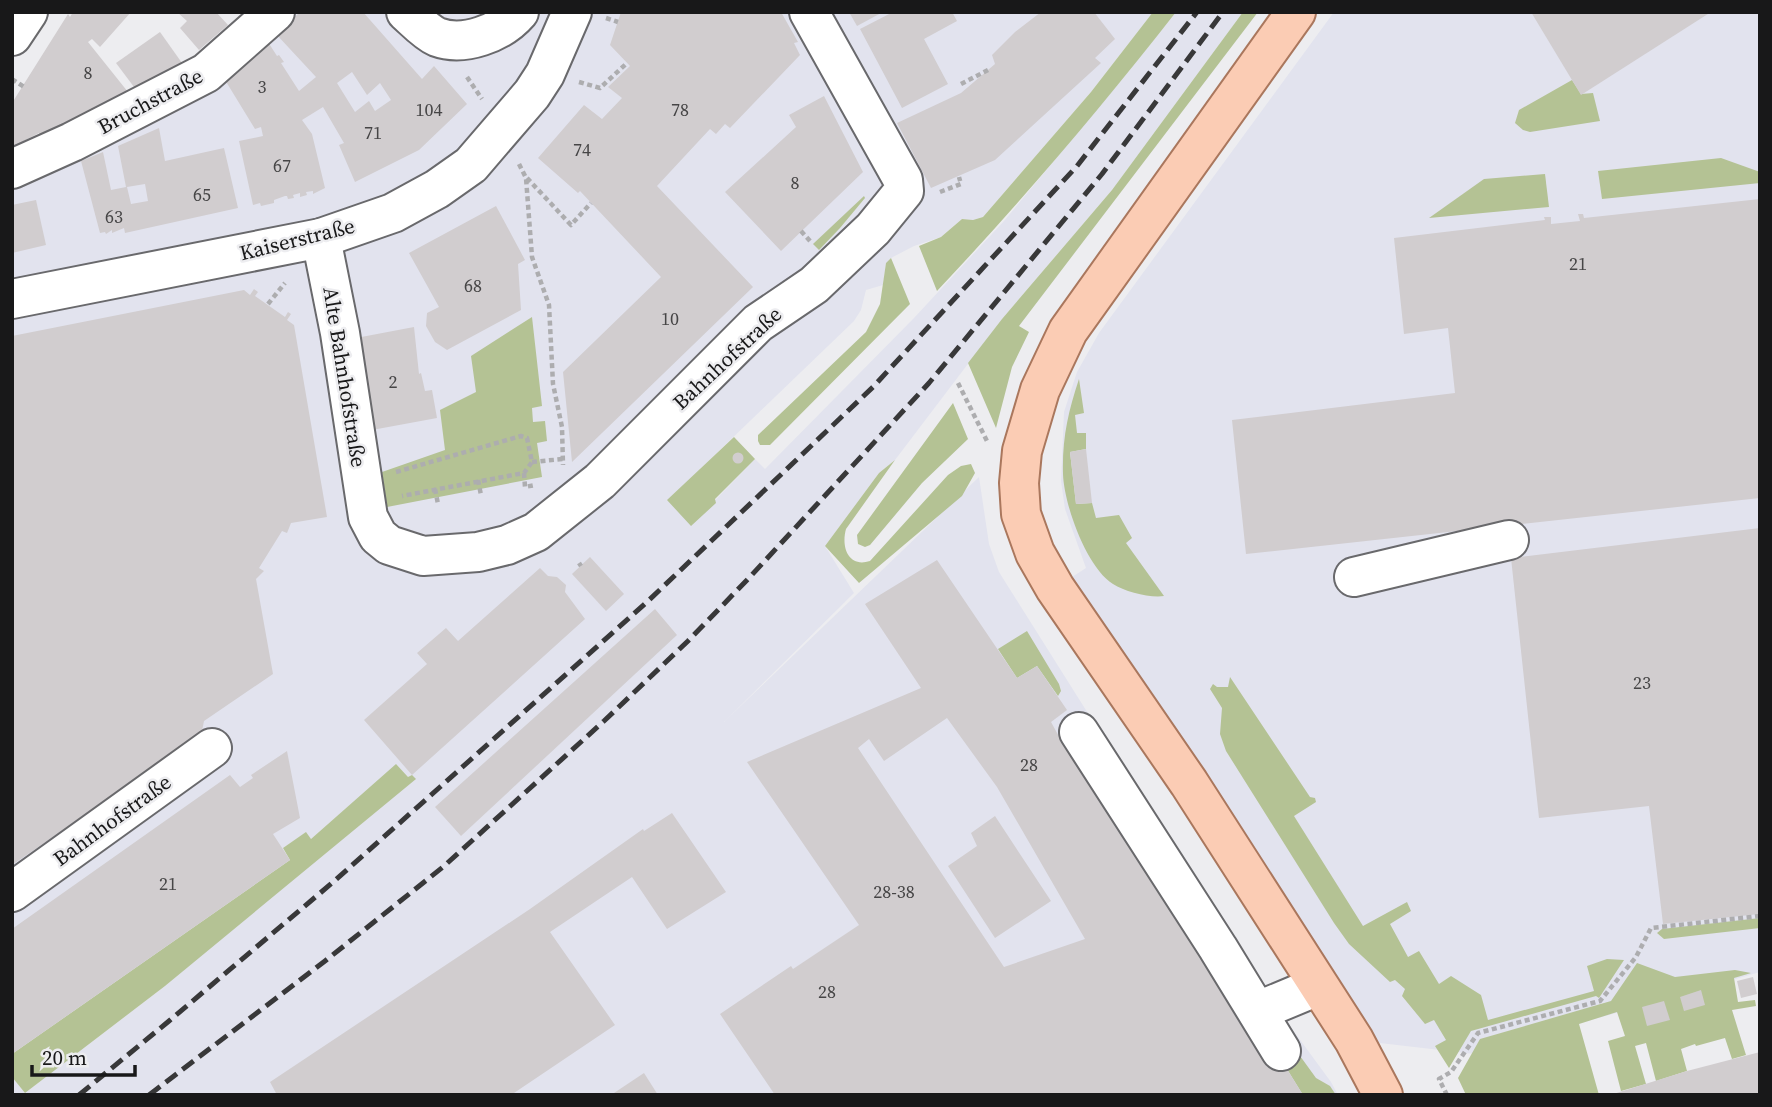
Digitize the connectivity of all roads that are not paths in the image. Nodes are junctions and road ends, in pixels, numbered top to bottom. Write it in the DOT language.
graph roads {
  1 [pos="27,12"];
  2 [pos="275,12"];
  3 [pos="406,12"];
  4 [pos="519,12"];
  5 [pos="572,12"];
  6 [pos="808,12"];
  7 [pos="1296,12"];
  8 [pos="12,36"];
  9 [pos="12,169"];
  10 [pos="321,238"];
  11 [pos="12,299"];
  12 [pos="382,507"];
  13 [pos="1509,540"];
  14 [pos="1354,576"];
  15 [pos="1079,732"];
  16 [pos="202,755"];
  17 [pos="12,892"];
  18 [pos="1318,986"];
  19 [pos="1258,1011"];
  20 [pos="1281,1051"];
  21 [pos="1383,1095"];
  1 -- 8 [label="street"];
  2 -- 9 [label="street, Bruchstraße"];
  3 -- 4 [label="street"];
  5 -- 10 [label="street, Kaiserstraße"];
  6 -- 12 [label="street, Bahnhofstraße"];
  7 -- 18 [label="main road"];
  10 -- 11 [label="street, Kaiserstraße"];
  10 -- 12 [label="street, Alte Bahnhofstraße"];
  13 -- 14 [label="street"];
  15 -- 19 [label="street"];
  16 -- 17 [label="street, Bahnhofstraße"];
  18 -- 19 [label="street"];
  18 -- 21 [label="main road"];
  19 -- 20 [label="street"];
}
